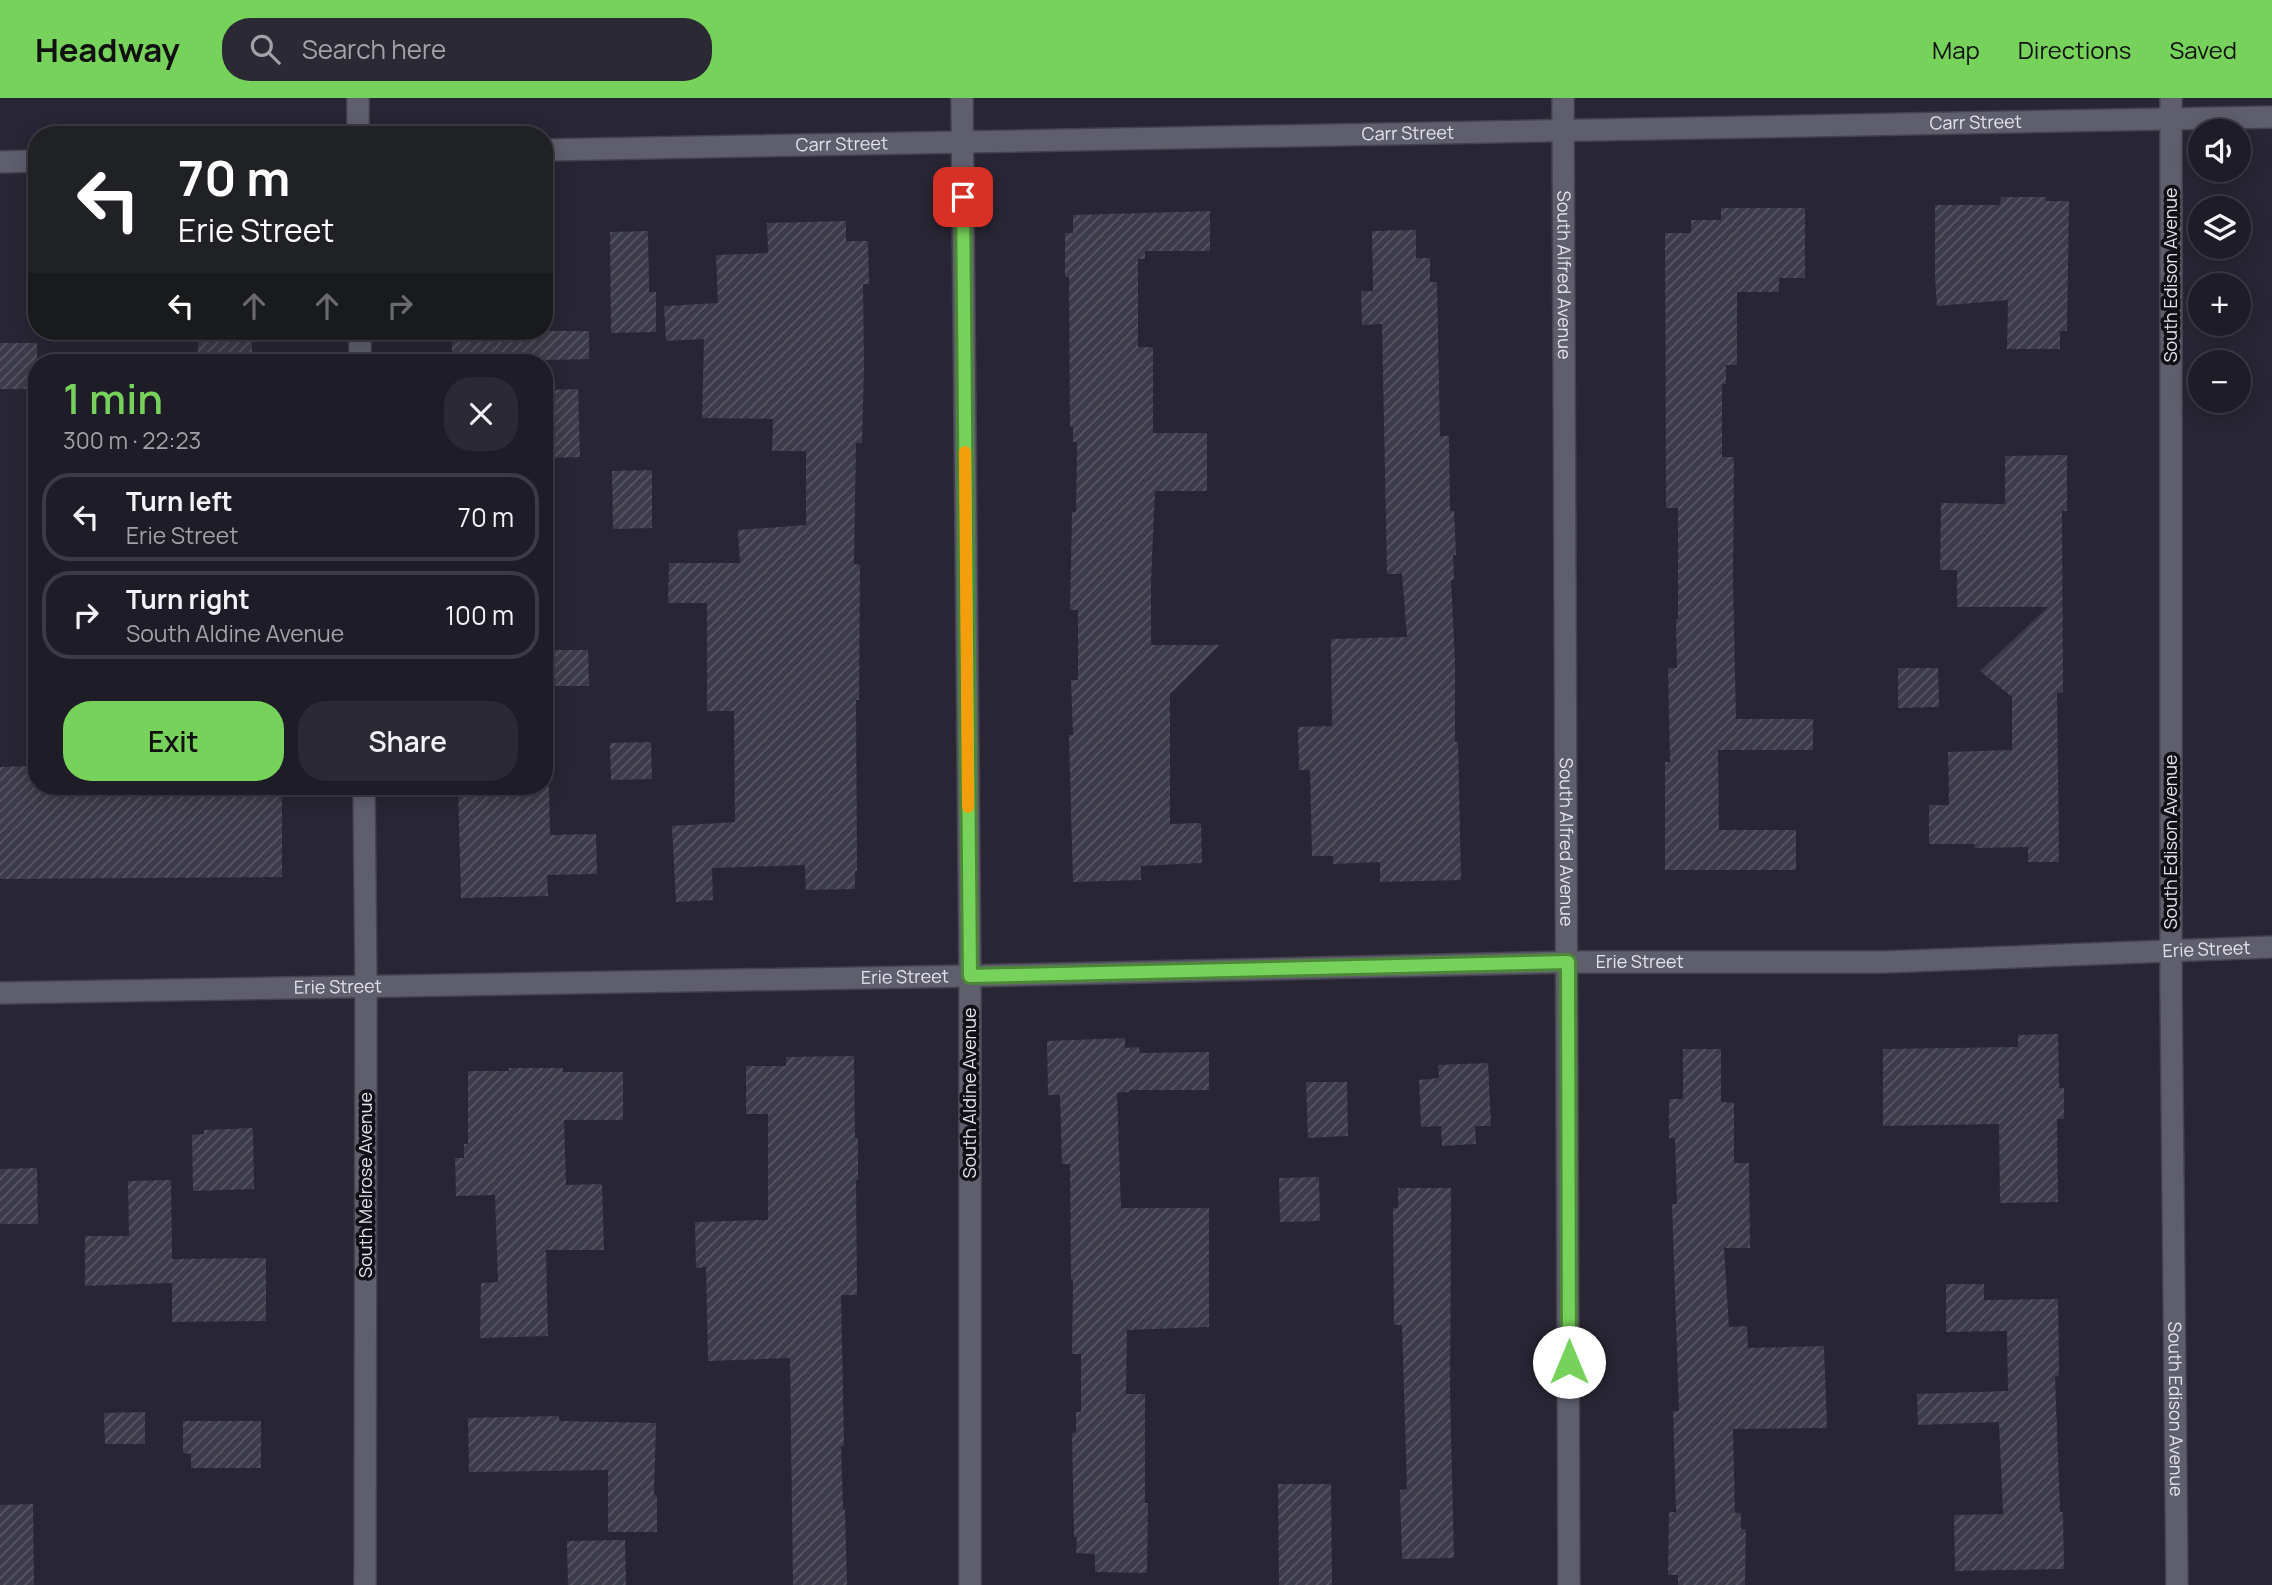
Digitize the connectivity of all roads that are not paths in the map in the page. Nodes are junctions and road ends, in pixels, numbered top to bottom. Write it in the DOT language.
graph roads {
  1 [pos="358,98"];
  2 [pos="962,98"];
  3 [pos="1563,98"];
  4 [pos="2171,109"];
  5 [pos="2272,117"];
  6 [pos="358,126"];
  7 [pos="1563,131"];
  8 [pos="962,142"];
  9 [pos="553,149"];
  10 [pos="28,161"];
  11 [pos="0,162"];
  12 [pos="364,795"];
  13 [pos="2272,947"];
  14 [pos="2171,951"];
  15 [pos="1568,962"];
  16 [pos="970,976"];
  17 [pos="366,985"];
  18 [pos="0,993"];
  19 [pos="365,1585"];
  20 [pos="970,1585"];
  21 [pos="1569,1585"];
  22 [pos="2177,1585"];
  1 -- 6 [label="street"];
  2 -- 8 [label="street, South Aldine Avenue"];
  3 -- 7 [label="street, South Alfred Avenue"];
  4 -- 5 [label="street, Carr Street"];
  4 -- 7 [label="street, Carr Street"];
  4 -- 14 [label="street, South Edison Avenue"];
  7 -- 8 [label="street, Carr Street"];
  7 -- 15 [label="street, South Alfred Avenue"];
  8 -- 9 [label="street, Carr Street"];
  8 -- 16 [label="street, South Aldine Avenue"];
  10 -- 11 [label="street"];
  12 -- 17 [label="street, South Melrose Avenue"];
  13 -- 14 [label="street, Erie Street"];
  14 -- 15 [label="street, Erie Street"];
  14 -- 22 [label="street, South Edison Avenue"];
  15 -- 16 [label="street, Erie Street"];
  15 -- 21 [label="street, South Alfred Avenue"];
  16 -- 17 [label="street, Erie Street"];
  16 -- 20 [label="street, South Aldine Avenue"];
  17 -- 18 [label="street, Erie Street"];
  17 -- 19 [label="street, South Melrose Avenue"];
}
